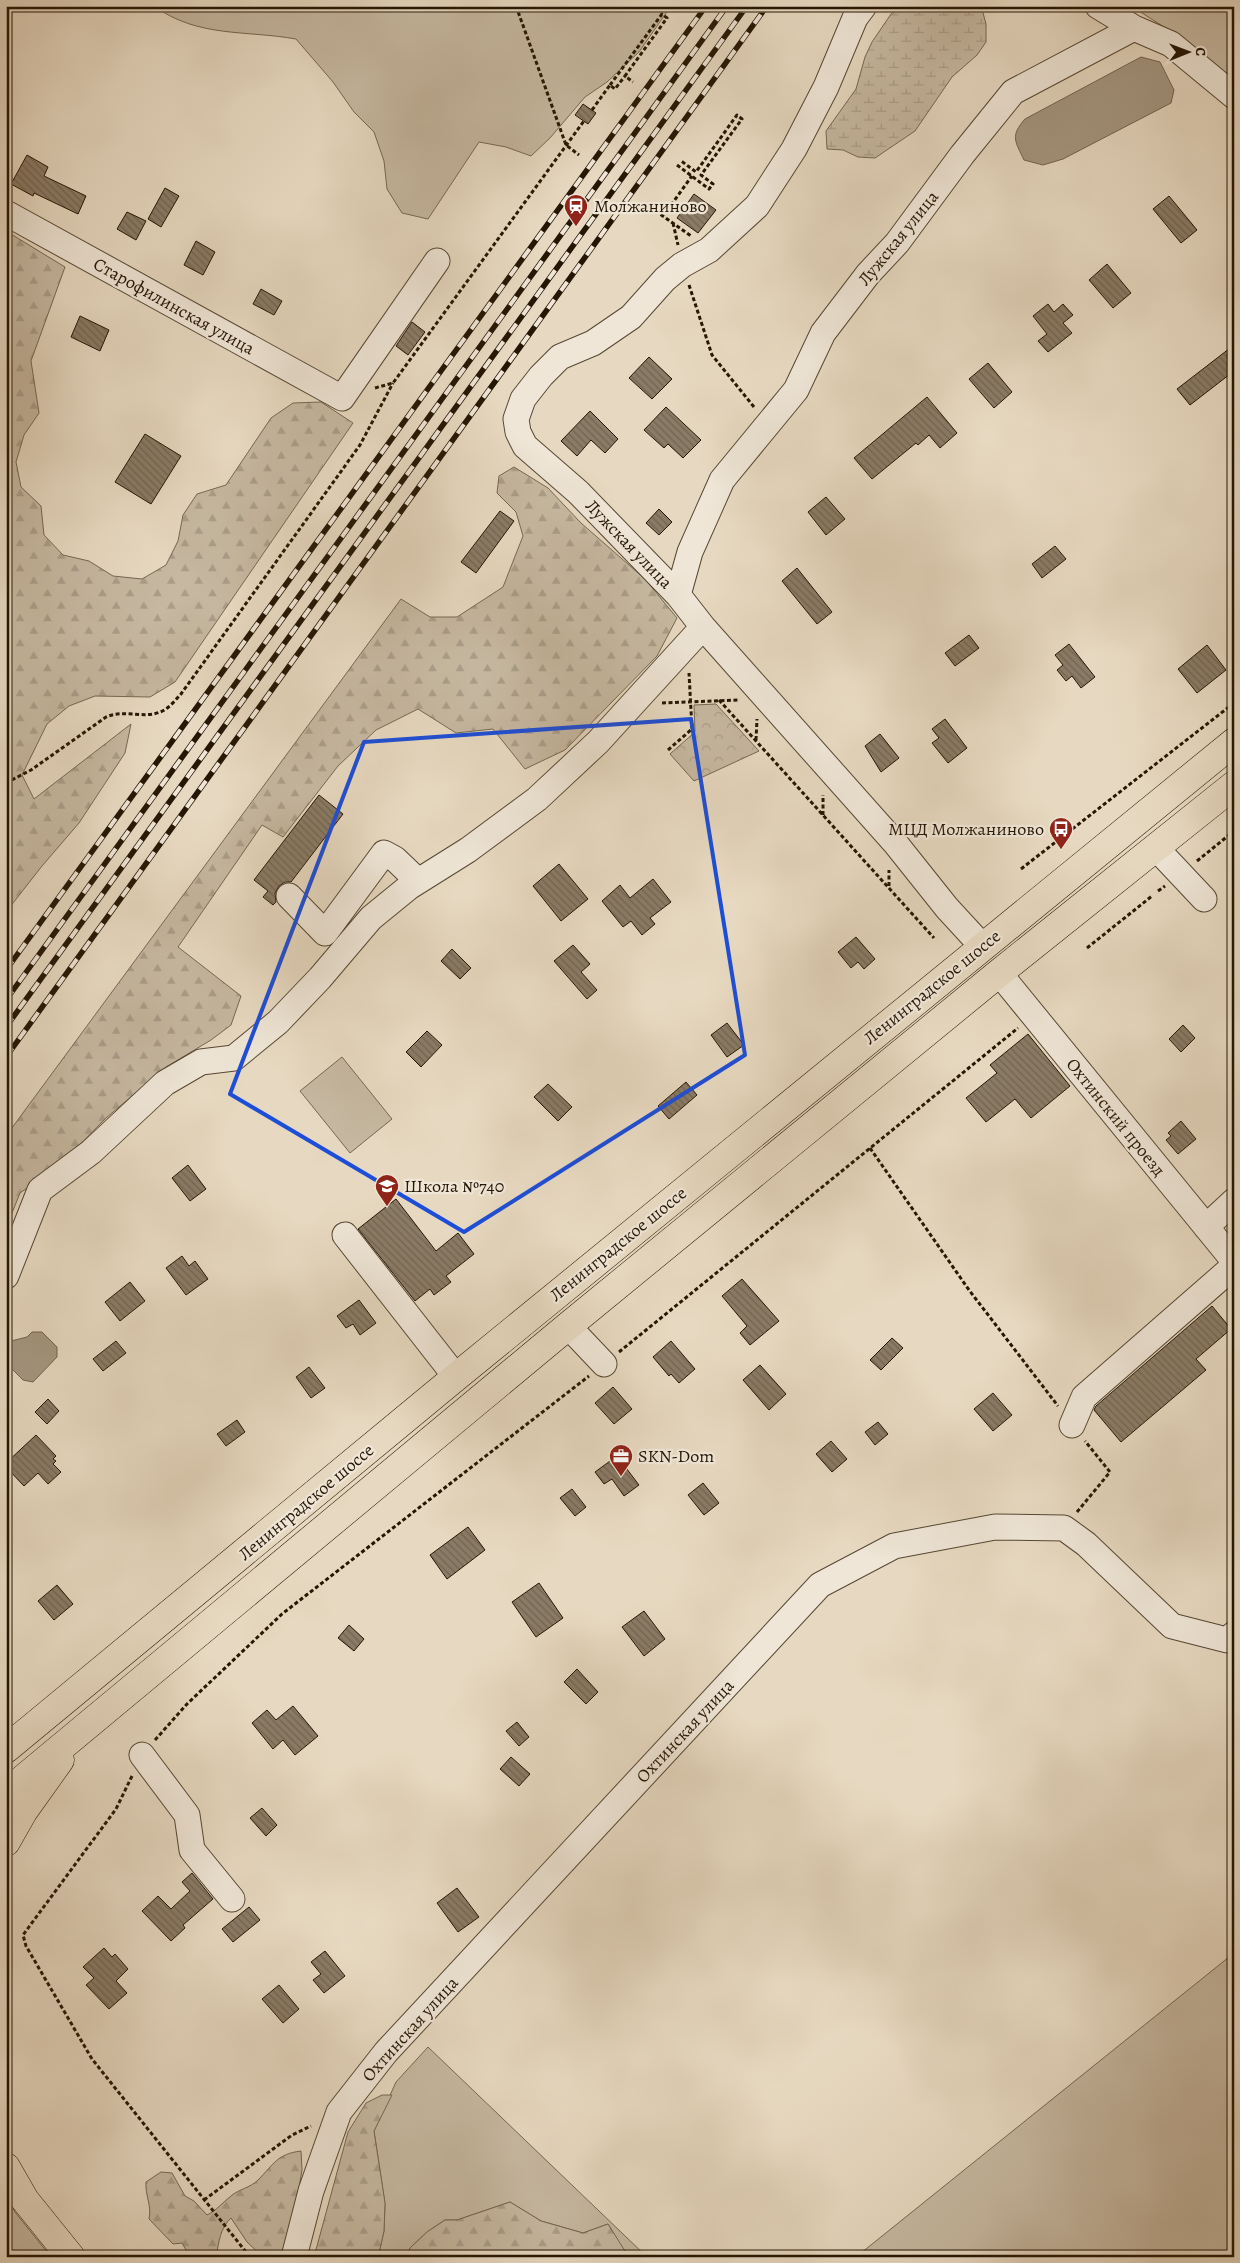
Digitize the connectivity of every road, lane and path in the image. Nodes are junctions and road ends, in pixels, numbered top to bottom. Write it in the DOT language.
graph roads {
  1 [pos="516,6"];
  2 [pos="864,6"];
  3 [pos="1098,6"];
  4 [pos="1134,28"];
  5 [pos="625,76"];
  6 [pos="633,82"];
  7 [pos="610,85"];
  8 [pos="1234,96"];
  9 [pos="592,110"];
  10 [pos="584,121"];
  11 [pos="566,145"];
  12 [pos="579,154"];
  13 [pos="680,160"];
  14 [pos="677,165"];
  15 [pos="692,176"];
  16 [pos="650,207"];
  17 [pos="6,212"];
  18 [pos="682,212"];
  19 [pos="673,224"];
  20 [pos="709,250"];
  21 [pos="437,261"];
  22 [pos="682,265"];
  23 [pos="393,382"];
  24 [pos="342,398"];
  25 [pos="768,423"];
  26 [pos="678,595"];
  27 [pos="703,627"];
  28 [pos="689,664"];
  29 [pos="747,699"];
  30 [pos="719,700"];
  31 [pos="690,702"];
  32 [pos="654,703"];
  33 [pos="1234,703"];
  34 [pos="1234,742"];
  35 [pos="668,750"];
  36 [pos="6,783"];
  37 [pos="1234,785"];
  38 [pos="1156,848"];
  39 [pos="1021,869"];
  40 [pos="418,881"];
  41 [pos="289,896"];
  42 [pos="1152,896"];
  43 [pos="1204,899"];
  44 [pos="934,938"];
  45 [pos="982,946"];
  46 [pos="1087,948"];
  47 [pos="999,973"];
  48 [pos="1034,1015"];
  49 [pos="870,1148"];
  50 [pos="1234,1201"];
  51 [pos="1206,1227"];
  52 [pos="345,1235"];
  53 [pos="1234,1261"];
  54 [pos="1234,1266"];
  55 [pos="6,1276"];
  56 [pos="568,1326"];
  57 [pos="604,1364"];
  58 [pos="456,1377"];
  59 [pos="1072,1425"];
  60 [pos="1064,1528"];
  61 [pos="1234,1634"];
  62 [pos="80,1732"];
  63 [pos="6,1750"];
  64 [pos="142,1755"];
  65 [pos="6,1792"];
  66 [pos="6,1842"];
  67 [pos="232,1899"];
  68 [pos="339,2112"];
  69 [pos="6,2167"];
  70 [pos="204,2200"];
  71 [pos="71,2257"];
  72 [pos="250,2257"];
  73 [pos="294,2257"];
  1 -- 11 [label="path"];
  2 -- 20 [label="street, Лужская улица"];
  3 -- 4 [label="street"];
  4 -- 8 [label="street"];
  4 -- 25 [label="street, Лужская улица"];
  5 -- 6 [label="path"];
  5 -- 7 [label="path"];
  5 -- 7 [label="path"];
  7 -- 9 [label="path"];
  10 -- 11 [label="path"];
  11 -- 12 [label="path"];
  11 -- 23 [label="path"];
  13 -- 15 [label="path"];
  14 -- 15 [label="path"];
  15 -- 18 [label="path"];
  16 -- 19 [label="path"];
  17 -- 24 [label="street, Старофилинская улица"];
  19 -- 20 [label="path"];
  19 -- 22 [label="path"];
  20 -- 22 [label="street, Лужская улица"];
  21 -- 24 [label="street"];
  22 -- 25 [label="path"];
  22 -- 26 [label="street, Лужская улица"];
  23 -- 24 [label="path"];
  23 -- 36 [label="path"];
  25 -- 26 [label="street, Лужская улица"];
  26 -- 27 [label="street"];
  27 -- 40 [label="street"];
  27 -- 45 [label="street"];
  28 -- 31 [label="path"];
  29 -- 30 [label="path"];
  30 -- 31 [label="path"];
  30 -- 44 [label="path"];
  31 -- 32 [label="path"];
  31 -- 35 [label="path"];
  33 -- 39 [label="path"];
  34 -- 45 [label="highway, Ленинградское шоссе"];
  37 -- 38 [label="highway, Ленинградское шоссе"];
  38 -- 43 [label="street"];
  38 -- 47 [label="highway, Ленинградское шоссе"];
  40 -- 41 [label="street"];
  40 -- 55 [label="street"];
  42 -- 46 [label="path"];
  45 -- 58 [label="highway, Ленинградское шоссе"];
  47 -- 48 [label="street, Охтинский проезд"];
  47 -- 56 [label="highway, Ленинградское шоссе"];
  48 -- 49 [label="path"];
  48 -- 51 [label="street, Охтинский проезд"];
  49 -- 57 [label="path"];
  49 -- 59 [label="path"];
  50 -- 51 [label="street"];
  51 -- 53 [label="street, Охтинский проезд"];
  52 -- 58 [label="street"];
  54 -- 59 [label="street"];
  56 -- 57 [label="street"];
  56 -- 62 [label="highway, Ленинградское шоссе"];
  57 -- 64 [label="path"];
  58 -- 63 [label="highway, Ленинградское шоссе"];
  59 -- 60 [label="path"];
  60 -- 61 [label="street"];
  60 -- 68 [label="street, Охтинская улица"];
  62 -- 65 [label="highway, Ленинградское шоссе"];
  62 -- 66 [label="highway"];
  64 -- 67 [label="street"];
  64 -- 70 [label="path"];
  68 -- 70 [label="path"];
  68 -- 73 [label="street, Охтинская улица"];
  69 -- 71 [label="highway"];
  70 -- 72 [label="path"];
}
